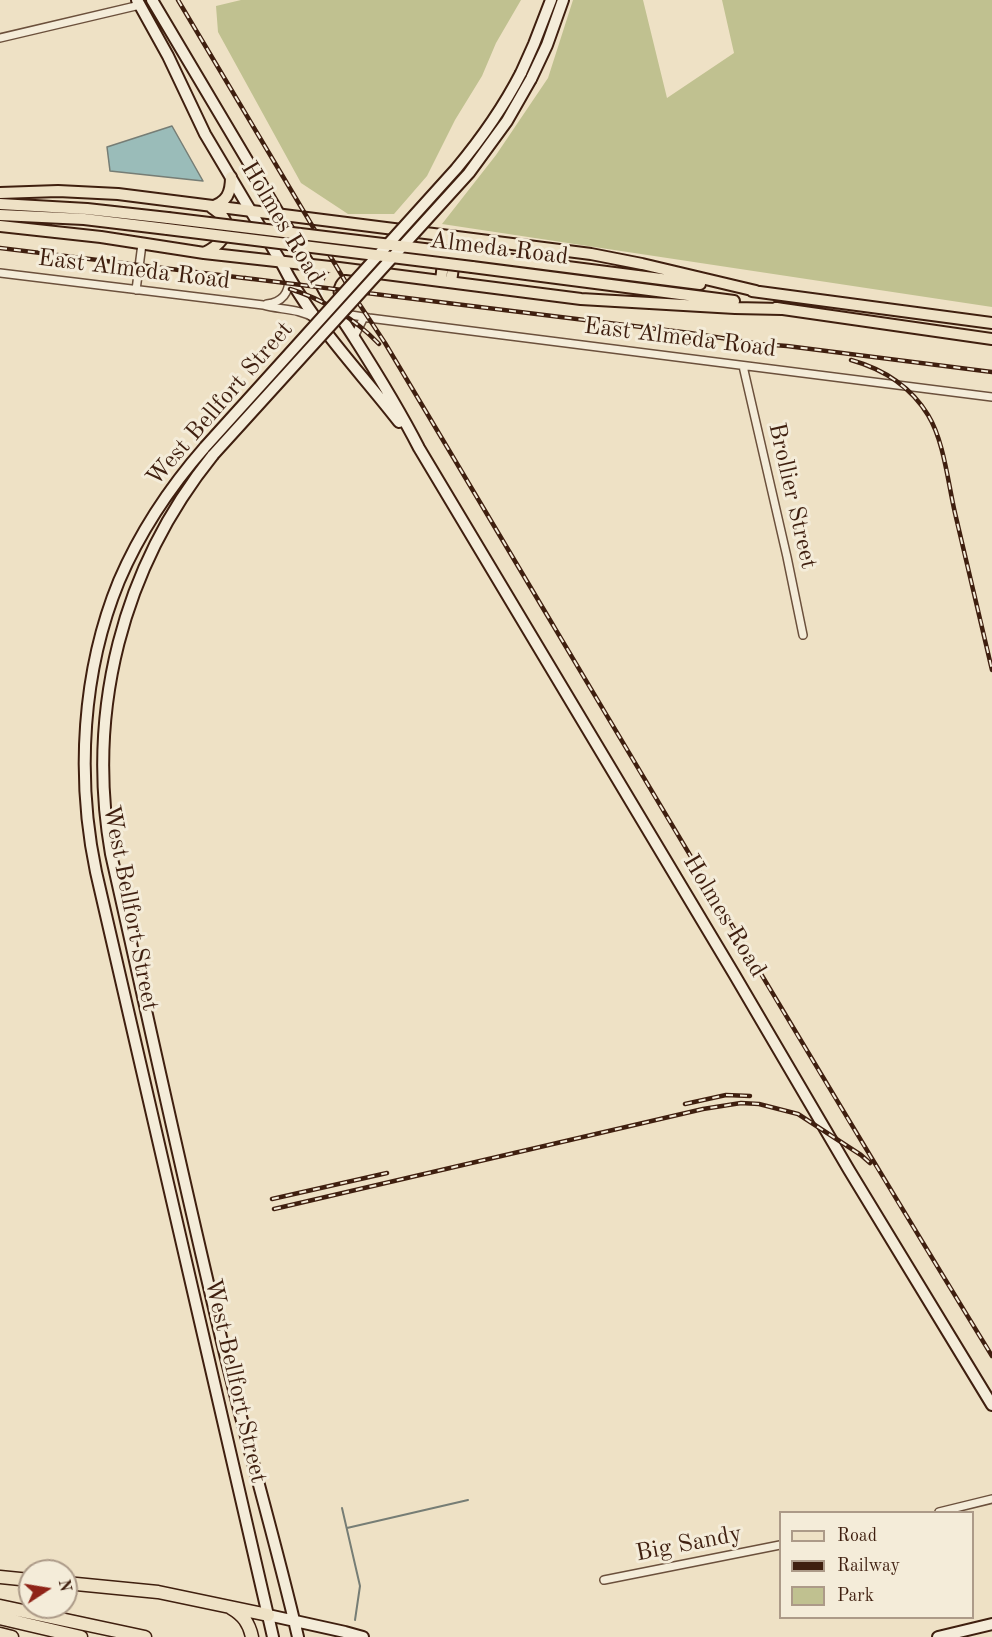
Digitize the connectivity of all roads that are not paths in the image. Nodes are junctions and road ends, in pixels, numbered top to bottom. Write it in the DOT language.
graph roads {
  1 [pos="551,0"];
  2 [pos="563,0"];
  3 [pos="149,1"];
  4 [pos="0,38"];
  5 [pos="231,177"];
  6 [pos="0,193"];
  7 [pos="0,204"];
  8 [pos="211,207"];
  9 [pos="250,211"];
  10 [pos="0,215"];
  11 [pos="280,215"];
  12 [pos="167,223"];
  13 [pos="0,226"];
  14 [pos="451,237"];
  15 [pos="142,244"];
  16 [pos="204,253"];
  17 [pos="281,262"];
  18 [pos="310,265"];
  19 [pos="343,268"];
  20 [pos="0,273"];
  21 [pos="289,278"];
  22 [pos="446,281"];
  23 [pos="136,290"];
  24 [pos="756,291"];
  25 [pos="328,296"];
  26 [pos="263,304"];
  27 [pos="782,309"];
  28 [pos="337,312"];
  29 [pos="364,317"];
  30 [pos="316,320"];
  31 [pos="992,323"];
  32 [pos="354,337"];
  33 [pos="992,339"];
  34 [pos="743,366"];
  35 [pos="992,397"];
  36 [pos="419,448"];
  37 [pos="209,451"];
  38 [pos="803,635"];
  39 [pos="88,712"];
  40 [pos="105,714"];
  41 [pos="168,1104"];
  42 [pos="150,1106"];
  43 [pos="992,1405"];
  44 [pos="250,1452"];
  45 [pos="231,1456"];
  46 [pos="992,1499"];
  47 [pos="943,1511"];
  48 [pos="779,1545"];
  49 [pos="0,1577"];
  50 [pos="18,1579"];
  51 [pos="604,1580"];
  52 [pos="78,1584"];
  53 [pos="226,1605"];
  54 [pos="0,1606"];
  55 [pos="268,1615"];
  56 [pos="0,1618"];
  57 [pos="294,1620"];
  58 [pos="992,1624"];
  59 [pos="0,1634"];
  60 [pos="12,1637"];
  61 [pos="81,1637"];
  62 [pos="145,1637"];
  63 [pos="252,1637"];
  64 [pos="273,1637"];
  65 [pos="298,1637"];
  66 [pos="348,1637"];
  67 [pos="357,1637"];
  68 [pos="363,1637"];
  69 [pos="938,1637"];
  1 -- 37 [label="main road, West Bellfort Street, bridge"];
  2 -- 37 [label="main road, West Bellfort Street, bridge"];
  3 -- 4 [label="street"];
  3 -- 5 [label="main road, Holmes Road"];
  3 -- 11 [label="main road, Holmes Road"];
  5 -- 8 [label="main road"];
  5 -- 9 [label="main road, Holmes Road"];
  6 -- 8 [label="main road"];
  7 -- 12 [label="main road, Almeda Road"];
  8 -- 9 [label="main road"];
  8 -- 16 [label="main road"];
  9 -- 11 [label="main road"];
  9 -- 17 [label="main road, Holmes Road"];
  10 -- 12 [label="main road, Almeda Road"];
  11 -- 14 [label="main road"];
  11 -- 18 [label="main road, Holmes Road"];
  12 -- 24 [label="main road, Almeda Road, bridge"];
  12 -- 27 [label="main road, Almeda Road, bridge"];
  13 -- 15 [label="main road"];
  14 -- 22 [label="main road"];
  14 -- 24 [label="main road"];
  15 -- 16 [label="main road"];
  15 -- 23 [label="street"];
  16 -- 17 [label="main road"];
  17 -- 18 [label="main road"];
  17 -- 21 [label="main road, Holmes Road"];
  18 -- 19 [label="main road"];
  18 -- 25 [label="main road, Holmes Road"];
  19 -- 22 [label="main road"];
  19 -- 25 [label="main road"];
  20 -- 23 [label="street, East Almeda Road"];
  21 -- 26 [label="street, East Almeda Road"];
  21 -- 30 [label="main road, Holmes Road"];
  22 -- 27 [label="main road"];
  23 -- 26 [label="street, East Almeda Road"];
  24 -- 31 [label="main road, Almeda Road"];
  25 -- 28 [label="main road, Holmes Road"];
  26 -- 30 [label="street, East Almeda Road"];
  27 -- 33 [label="main road, Almeda Road"];
  28 -- 29 [label="street, East Almeda Road"];
  28 -- 32 [label="main road, Holmes Road"];
  29 -- 32 [label="street"];
  29 -- 34 [label="street, East Almeda Road"];
  30 -- 36 [label="main road, Holmes Road"];
  32 -- 36 [label="main road, Holmes Road"];
  34 -- 35 [label="street, East Almeda Road"];
  34 -- 38 [label="street, Brollier Street"];
  36 -- 43 [label="main road, Holmes Road"];
  37 -- 39 [label="main road, West Bellfort Street"];
  37 -- 40 [label="main road, West Bellfort Street"];
  39 -- 40 [label="main road"];
  39 -- 42 [label="main road, West Bellfort Street"];
  40 -- 41 [label="main road, West Bellfort Street"];
  41 -- 42 [label="main road"];
  41 -- 44 [label="main road, West Bellfort Street"];
  42 -- 45 [label="main road, West Bellfort Street"];
  44 -- 45 [label="main road"];
  44 -- 57 [label="main road, West Bellfort Street"];
  45 -- 55 [label="main road, West Bellfort Street"];
  46 -- 47 [label="street"];
  48 -- 51 [label="street, Big Sandy"];
  49 -- 50 [label="highway"];
  52 -- 53 [label="highway"];
  53 -- 55 [label="highway"];
  53 -- 63 [label="highway"];
  54 -- 62 [label="highway"];
  55 -- 57 [label="main road"];
  55 -- 64 [label="main road, West Bellfort Street"];
  56 -- 61 [label="highway"];
  57 -- 65 [label="main road, West Bellfort Street"];
  57 -- 68 [label="main road"];
  58 -- 69 [label="main road"];
  59 -- 60 [label="highway"];
  66 -- 67 [label="main road"];
}
